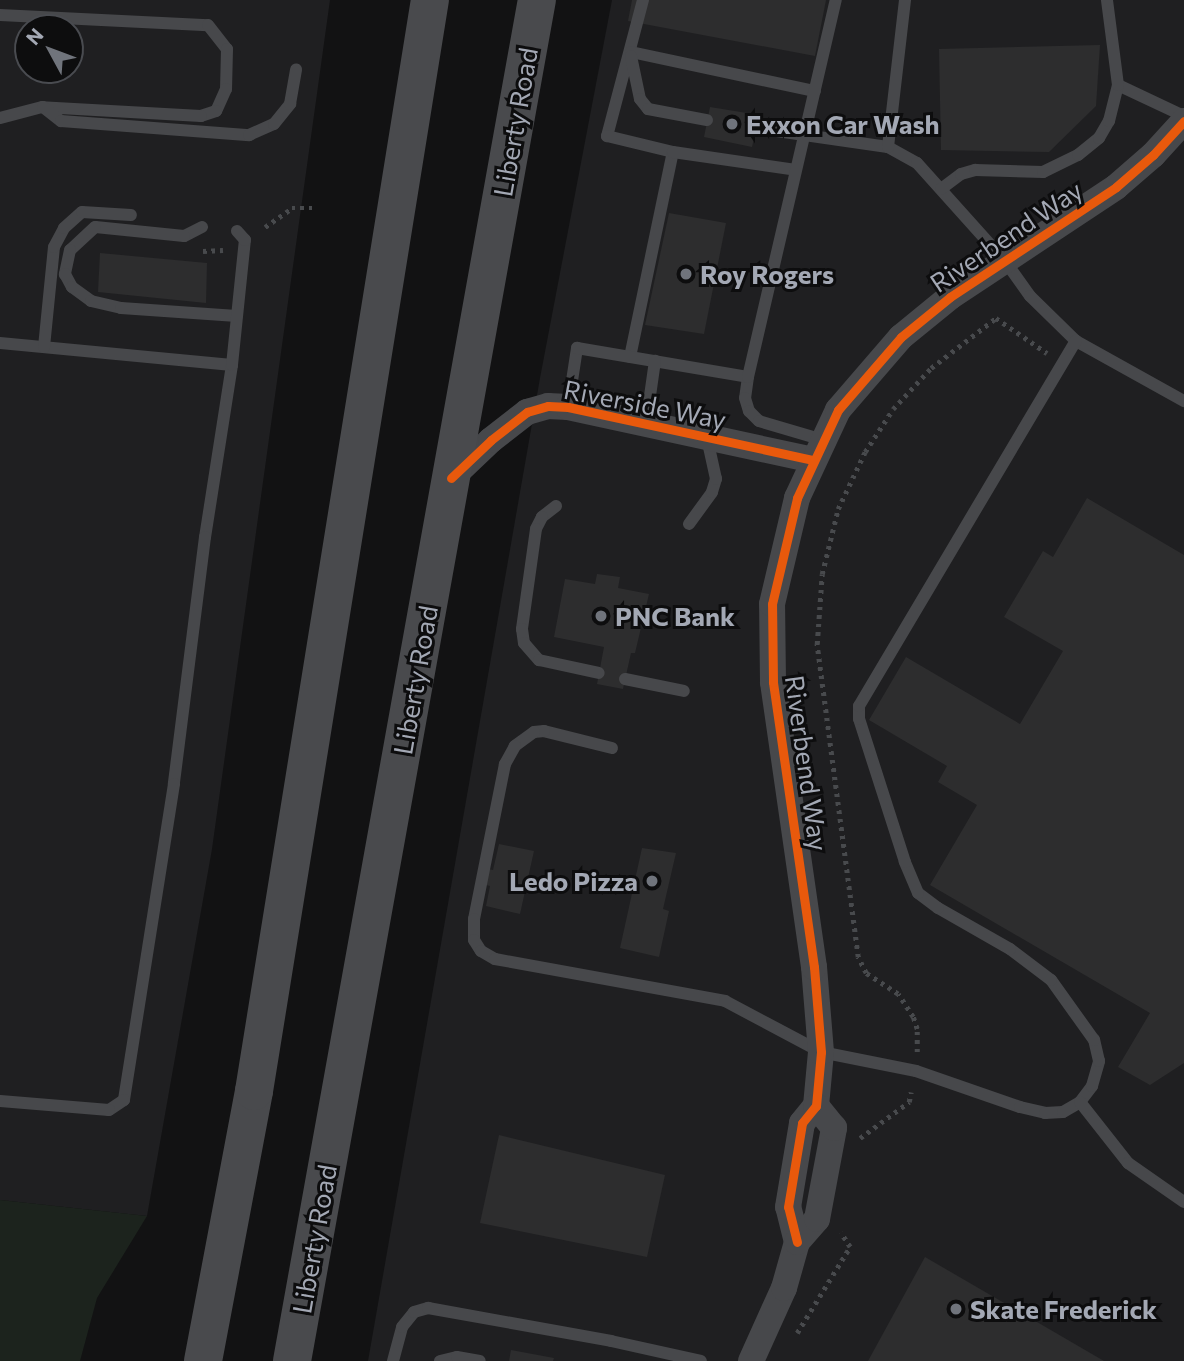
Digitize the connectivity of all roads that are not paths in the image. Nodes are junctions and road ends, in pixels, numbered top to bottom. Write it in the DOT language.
graph roads {
  1 [pos="430,0"];
  2 [pos="537,0"];
  3 [pos="643,0"];
  4 [pos="836,0"];
  5 [pos="905,0"];
  6 [pos="1107,0"];
  7 [pos="0,15"];
  8 [pos="631,52"];
  9 [pos="296,70"];
  10 [pos="1118,85"];
  11 [pos="815,90"];
  12 [pos="42,107"];
  13 [pos="0,118"];
  14 [pos="1184,119"];
  15 [pos="707,120"];
  16 [pos="756,128"];
  17 [pos="804,135"];
  18 [pos="888,147"];
  19 [pos="673,152"];
  20 [pos="796,170"];
  21 [pos="941,189"];
  22 [pos="131,215"];
  23 [pos="202,228"];
  24 [pos="237,231"];
  25 [pos="1005,261"];
  26 [pos="237,316"];
  27 [pos="1076,341"];
  28 [pos="0,343"];
  29 [pos="44,347"];
  30 [pos="631,357"];
  31 [pos="654,361"];
  32 [pos="232,365"];
  33 [pos="748,377"];
  34 [pos="1184,401"];
  35 [pos="568,407"];
  36 [pos="646,424"];
  37 [pos="706,438"];
  38 [pos="818,450"];
  39 [pos="451,478"];
  40 [pos="556,506"];
  41 [pos="689,524"];
  42 [pos="599,673"];
  43 [pos="625,679"];
  44 [pos="684,691"];
  45 [pos="612,748"];
  46 [pos="821,1052"];
  47 [pos="0,1101"];
  48 [pos="1080,1102"];
  49 [pos="1184,1202"];
  50 [pos="203,1361"];
  51 [pos="292,1361"];
  52 [pos="393,1361"];
  53 [pos="440,1361"];
  54 [pos="480,1361"];
  55 [pos="701,1361"];
  56 [pos="751,1361"];
  1 -- 50 [label="main road"];
  2 -- 39 [label="main road, Liberty Road"];
  3 -- 8 [label="lane"];
  4 -- 11 [label="lane"];
  5 -- 18 [label="lane"];
  6 -- 10 [label="lane"];
  7 -- 12 [label="lane"];
  8 -- 11 [label="lane"];
  8 -- 15 [label="lane"];
  8 -- 19 [label="lane"];
  9 -- 12 [label="lane"];
  10 -- 14 [label="lane"];
  10 -- 21 [label="lane"];
  11 -- 17 [label="lane"];
  12 -- 13 [label="lane"];
  14 -- 25 [label="street, Riverbend Way"];
  16 -- 17 [label="lane"];
  17 -- 18 [label="lane"];
  17 -- 20 [label="lane"];
  18 -- 21 [label="lane"];
  19 -- 20 [label="lane"];
  19 -- 30 [label="lane"];
  20 -- 33 [label="lane"];
  21 -- 25 [label="lane"];
  22 -- 29 [label="lane"];
  23 -- 26 [label="lane"];
  24 -- 26 [label="lane"];
  25 -- 27 [label="lane"];
  25 -- 38 [label="street, Riverbend Way"];
  26 -- 32 [label="lane"];
  27 -- 34 [label="lane"];
  27 -- 48 [label="lane"];
  28 -- 29 [label="lane"];
  29 -- 32 [label="lane"];
  30 -- 31 [label="lane"];
  30 -- 35 [label="lane"];
  31 -- 33 [label="lane"];
  31 -- 36 [label="lane"];
  32 -- 47 [label="lane"];
  33 -- 38 [label="lane"];
  35 -- 36 [label="street, Riverside Way"];
  35 -- 39 [label="street, Riverside Way"];
  36 -- 37 [label="street, Riverside Way"];
  37 -- 38 [label="street, Riverside Way"];
  37 -- 41 [label="lane"];
  38 -- 46 [label="street, Riverbend Way"];
  39 -- 51 [label="main road, Liberty Road"];
  40 -- 42 [label="lane"];
  43 -- 44 [label="lane"];
  45 -- 46 [label="lane"];
  46 -- 48 [label="lane"];
  46 -- 56 [label="street, Riverbend Way"];
  48 -- 49 [label="lane"];
  52 -- 55 [label="lane"];
  53 -- 54 [label="lane"];
}
